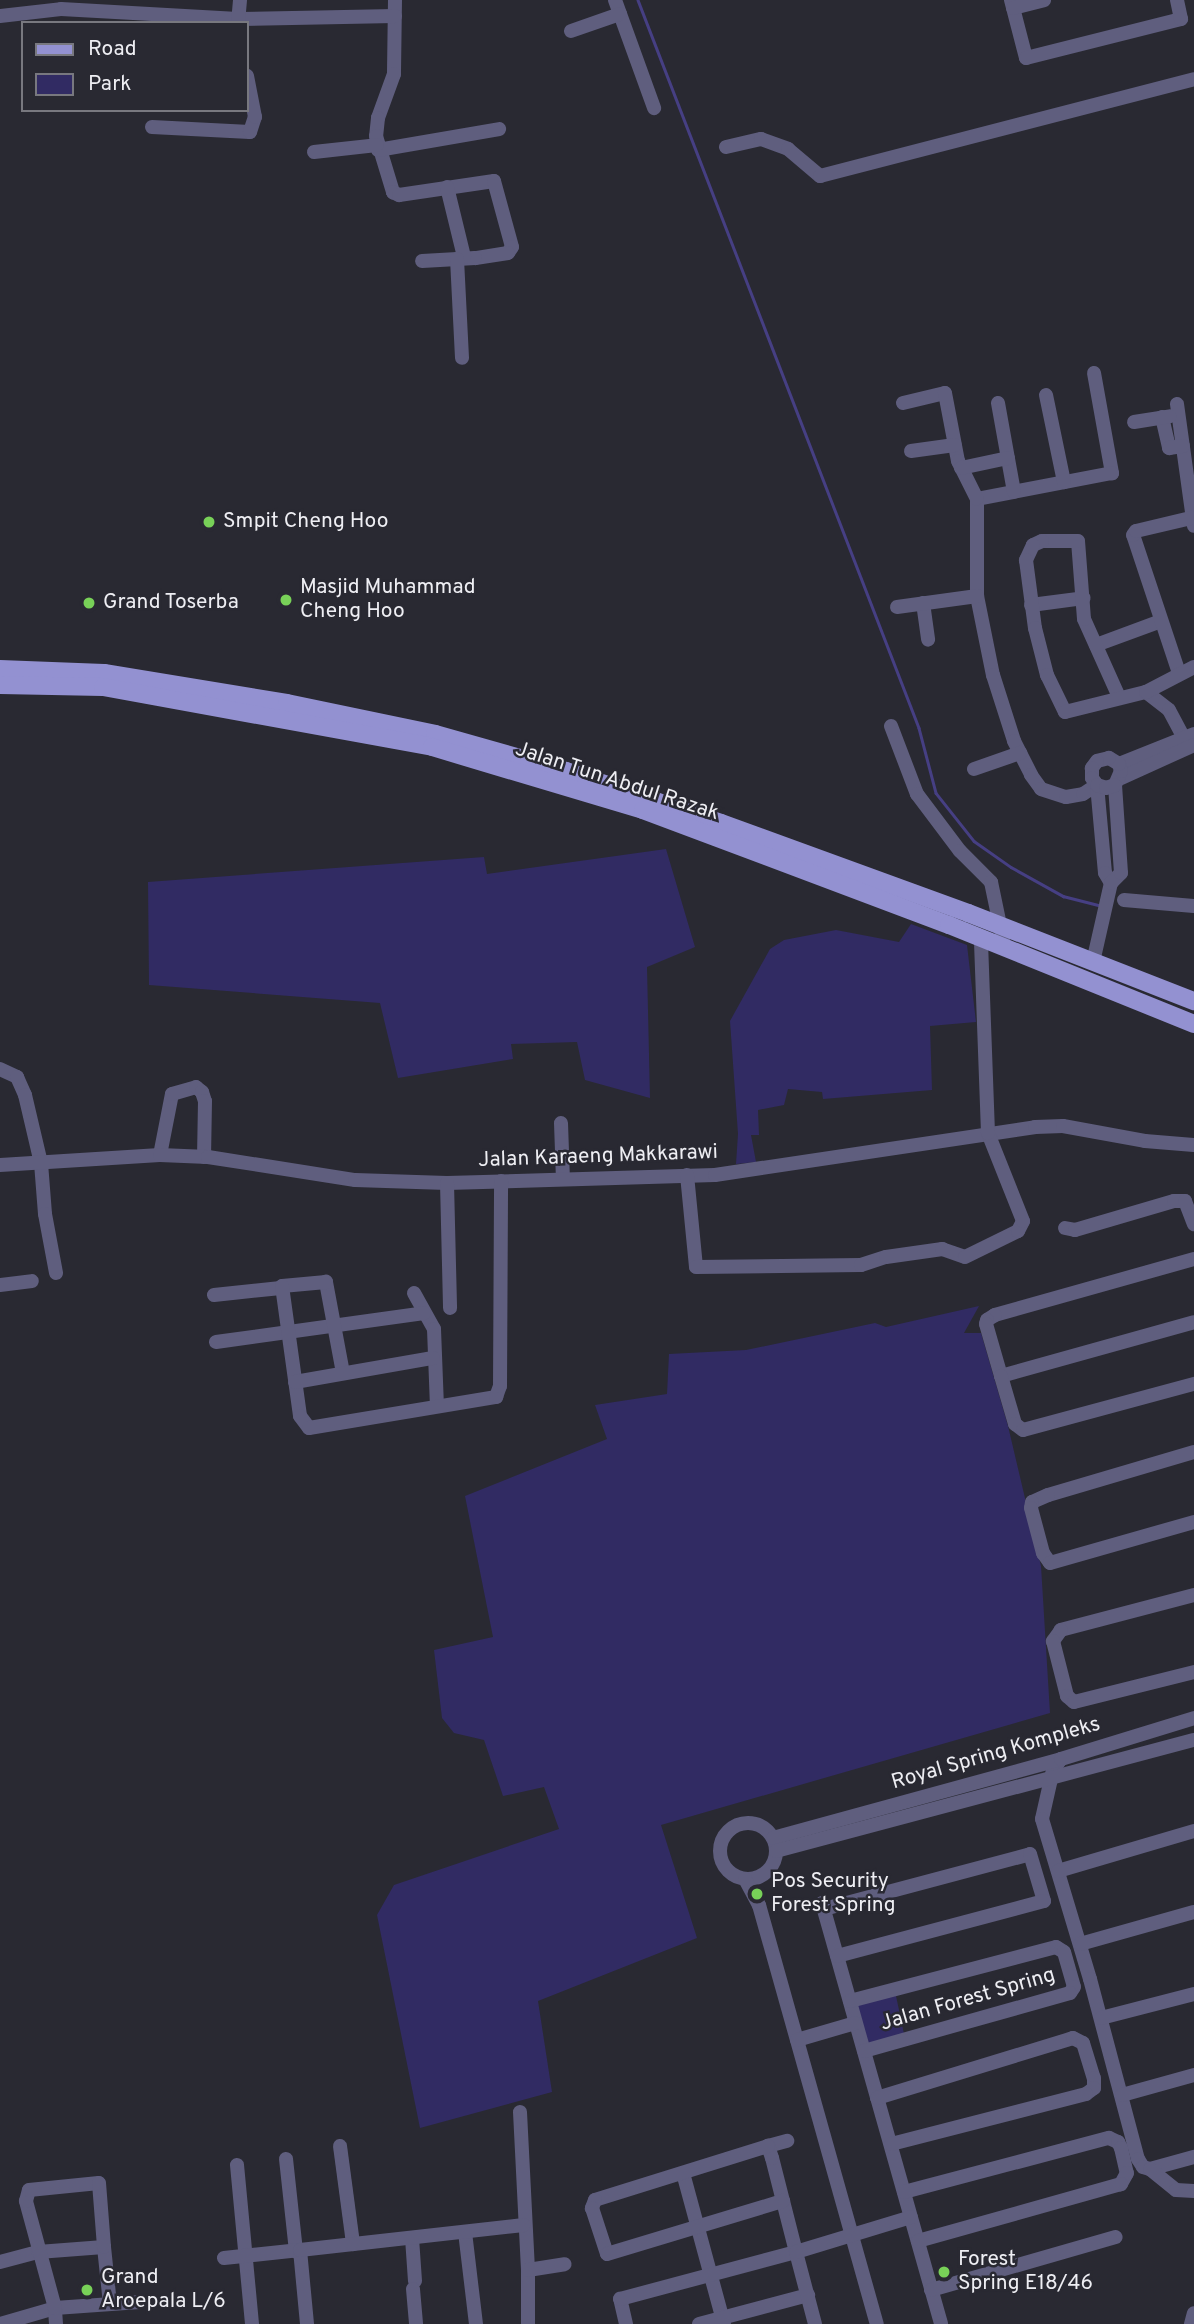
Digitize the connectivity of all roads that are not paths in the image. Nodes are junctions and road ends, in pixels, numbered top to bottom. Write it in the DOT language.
graph roads {
  1 [pos="240,0"];
  2 [pos="395,0"];
  3 [pos="1044,0"];
  4 [pos="1177,0"];
  5 [pos="1012,4"];
  6 [pos="61,5"];
  7 [pos="617,7"];
  8 [pos="0,16"];
  9 [pos="395,16"];
  10 [pos="26,17"];
  11 [pos="220,21"];
  12 [pos="238,21"];
  13 [pos="571,31"];
  14 [pos="1194,79"];
  15 [pos="248,81"];
  16 [pos="654,108"];
  17 [pos="152,127"];
  18 [pos="499,129"];
  19 [pos="726,147"];
  20 [pos="378,148"];
  21 [pos="313,152"];
  22 [pos="447,187"];
  23 [pos="461,258"];
  24 [pos="422,261"];
  25 [pos="462,358"];
  26 [pos="1094,373"];
  27 [pos="1046,395"];
  28 [pos="903,403"];
  29 [pos="998,403"];
  30 [pos="1162,417"];
  31 [pos="1134,422"];
  32 [pos="955,445"];
  33 [pos="1183,446"];
  34 [pos="911,451"];
  35 [pos="1008,458"];
  36 [pos="961,468"];
  37 [pos="1064,482"];
  38 [pos="1014,492"];
  39 [pos="1191,492"];
  40 [pos="976,499"];
  41 [pos="1193,523"];
  42 [pos="977,596"];
  43 [pos="1084,598"];
  44 [pos="923,603"];
  45 [pos="1031,605"];
  46 [pos="897,607"];
  47 [pos="1161,621"];
  48 [pos="929,640"];
  49 [pos="1096,645"];
  50 [pos="1194,667"];
  51 [pos="0,669"];
  52 [pos="1175,676"];
  53 [pos="0,685"];
  54 [pos="1146,691"];
  55 [pos="1119,697"];
  56 [pos="1170,710"];
  57 [pos="891,726"];
  58 [pos="433,740"];
  59 [pos="1190,741"];
  60 [pos="1020,753"];
  61 [pos="974,769"];
  62 [pos="1118,776"];
  63 [pos="1097,785"];
  64 [pos="1110,816"];
  65 [pos="1124,900"];
  66 [pos="1194,906"];
  67 [pos="1002,928"];
  68 [pos="981,939"];
  69 [pos="1006,949"];
  70 [pos="1093,962"];
  71 [pos="1194,1001"];
  72 [pos="1194,1024"];
  73 [pos="0,1069"];
  74 [pos="561,1123"];
  75 [pos="988,1133"];
  76 [pos="1194,1145"];
  77 [pos="160,1155"];
  78 [pos="204,1157"];
  79 [pos="41,1163"];
  80 [pos="0,1165"];
  81 [pos="687,1175"];
  82 [pos="563,1179"];
  83 [pos="501,1181"];
  84 [pos="447,1183"];
  85 [pos="1194,1224"];
  86 [pos="1065,1228"];
  87 [pos="1194,1259"];
  88 [pos="56,1273"];
  89 [pos="32,1281"];
  90 [pos="0,1285"];
  91 [pos="281,1287"];
  92 [pos="414,1293"];
  93 [pos="214,1295"];
  94 [pos="450,1308"];
  95 [pos="424,1313"];
  96 [pos="1194,1322"];
  97 [pos="334,1326"];
  98 [pos="286,1333"];
  99 [pos="216,1342"];
  100 [pos="433,1358"];
  101 [pos="342,1373"];
  102 [pos="1001,1376"];
  103 [pos="295,1382"];
  104 [pos="1194,1384"];
  105 [pos="437,1406"];
  106 [pos="1194,1452"];
  107 [pos="1194,1521"];
  108 [pos="1194,1595"];
  109 [pos="1194,1672"];
  110 [pos="1194,1718"];
  111 [pos="1194,1740"];
  112 [pos="1061,1759"];
  113 [pos="1054,1778"];
  114 [pos="1194,1830"];
  115 [pos="775,1845"];
  116 [pos="1058,1871"];
  117 [pos="762,1876"];
  118 [pos="745,1880"];
  119 [pos="759,1905"];
  120 [pos="1194,1912"];
  121 [pos="1080,1944"];
  122 [pos="837,1956"];
  123 [pos="1194,1994"];
  124 [pos="850,2001"];
  125 [pos="1101,2018"];
  126 [pos="855,2023"];
  127 [pos="797,2040"];
  128 [pos="864,2051"];
  129 [pos="1194,2075"];
  130 [pos="1122,2095"];
  131 [pos="877,2098"];
  132 [pos="520,2112"];
  133 [pos="787,2141"];
  134 [pos="891,2144"];
  135 [pos="340,2146"];
  136 [pos="768,2146"];
  137 [pos="1194,2157"];
  138 [pos="286,2160"];
  139 [pos="237,2165"];
  140 [pos="1150,2169"];
  141 [pos="683,2173"];
  142 [pos="904,2192"];
  143 [pos="1194,2192"];
  144 [pos="783,2201"];
  145 [pos="911,2217"];
  146 [pos="524,2225"];
  147 [pos="697,2225"];
  148 [pos="465,2232"];
  149 [pos="852,2236"];
  150 [pos="1116,2237"];
  151 [pos="412,2238"];
  152 [pos="918,2241"];
  153 [pos="353,2244"];
  154 [pos="104,2247"];
  155 [pos="298,2250"];
  156 [pos="38,2252"];
  157 [pos="796,2252"];
  158 [pos="247,2256"];
  159 [pos="224,2258"];
  160 [pos="0,2262"];
  161 [pos="565,2264"];
  162 [pos="528,2270"];
  163 [pos="711,2275"];
  164 [pos="931,2290"];
  165 [pos="808,2295"];
  166 [pos="141,2302"];
  167 [pos="110,2304"];
  168 [pos="55,2308"];
  169 [pos="1194,2313"];
  170 [pos="723,2321"];
  171 [pos="0,2324"];
  172 [pos="56,2324"];
  173 [pos="252,2324"];
  174 [pos="307,2324"];
  175 [pos="416,2324"];
  176 [pos="476,2324"];
  177 [pos="528,2324"];
  178 [pos="626,2324"];
  179 [pos="699,2324"];
  180 [pos="816,2324"];
  181 [pos="877,2324"];
  182 [pos="941,2324"];
  183 [pos="1191,2324"];
  1 -- 12 [label="street"];
  2 -- 9 [label="street"];
  3 -- 5 [label="street"];
  4 -- 5 [label="street"];
  6 -- 10 [label="street"];
  6 -- 11 [label="street"];
  7 -- 13 [label="street"];
  7 -- 16 [label="street"];
  8 -- 10 [label="street"];
  9 -- 12 [label="street"];
  9 -- 20 [label="street"];
  11 -- 12 [label="street"];
  14 -- 19 [label="street"];
  15 -- 17 [label="street"];
  18 -- 20 [label="street"];
  20 -- 21 [label="street"];
  20 -- 22 [label="street"];
  22 -- 23 [label="street"];
  22 -- 23 [label="street"];
  23 -- 24 [label="street"];
  23 -- 25 [label="street"];
  26 -- 37 [label="street"];
  27 -- 37 [label="street"];
  28 -- 32 [label="street"];
  29 -- 35 [label="street"];
  30 -- 31 [label="street"];
  30 -- 33 [label="street"];
  30 -- 33 [label="street"];
  32 -- 34 [label="street"];
  32 -- 36 [label="street"];
  33 -- 39 [label="street"];
  35 -- 36 [label="street"];
  35 -- 38 [label="street"];
  36 -- 40 [label="street"];
  37 -- 38 [label="street"];
  38 -- 40 [label="street"];
  39 -- 41 [label="street"];
  40 -- 42 [label="street"];
  41 -- 47 [label="street"];
  42 -- 44 [label="street"];
  42 -- 60 [label="street"];
  43 -- 45 [label="street"];
  43 -- 45 [label="street"];
  43 -- 49 [label="street"];
  44 -- 46 [label="street"];
  44 -- 48 [label="street"];
  45 -- 55 [label="street"];
  47 -- 49 [label="street"];
  47 -- 52 [label="street"];
  49 -- 55 [label="street"];
  50 -- 52 [label="street"];
  51 -- 58 [label="main road, Jalan Tun Abdul Razak"];
  52 -- 54 [label="street"];
  52 -- 56 [label="street"];
  53 -- 58 [label="main road, Jalan Tun Abdul Razak"];
  54 -- 55 [label="street"];
  54 -- 56 [label="street"];
  56 -- 59 [label="street"];
  57 -- 67 [label="street"];
  58 -- 67 [label="main road, Jalan Tun Abdul Razak"];
  58 -- 68 [label="main road, Jalan Tun Abdul Razak"];
  59 -- 62 [label="street"];
  60 -- 61 [label="street"];
  60 -- 63 [label="street"];
  62 -- 63 [label="street"];
  62 -- 63 [label="street"];
  62 -- 64 [label="street"];
  63 -- 64 [label="street"];
  64 -- 70 [label="street"];
  65 -- 66 [label="street"];
  67 -- 69 [label="street"];
  67 -- 70 [label="main road, Jalan Tun Abdul Razak"];
  68 -- 69 [label="main road, Jalan Tun Abdul Razak"];
  68 -- 75 [label="street"];
  69 -- 72 [label="main road, Jalan Tun Abdul Razak"];
  70 -- 71 [label="main road, Jalan Tun Abdul Razak"];
  73 -- 79 [label="street"];
  74 -- 82 [label="street"];
  75 -- 76 [label="street, Jalan Karaeng Makkarawi"];
  75 -- 81 [label="street, Jalan Karaeng Makkarawi"];
  75 -- 81 [label="street"];
  77 -- 78 [label="street, Jalan Karaeng Makkarawi"];
  77 -- 78 [label="street"];
  77 -- 79 [label="street, Jalan Karaeng Makkarawi"];
  78 -- 84 [label="street, Jalan Karaeng Makkarawi"];
  79 -- 80 [label="street, Jalan Karaeng Makkarawi"];
  79 -- 88 [label="street"];
  81 -- 82 [label="street, Jalan Karaeng Makkarawi"];
  82 -- 83 [label="street, Jalan Karaeng Makkarawi"];
  83 -- 84 [label="street, Jalan Karaeng Makkarawi"];
  83 -- 105 [label="street"];
  84 -- 94 [label="street"];
  85 -- 86 [label="street"];
  87 -- 102 [label="street"];
  89 -- 90 [label="street"];
  91 -- 93 [label="street"];
  91 -- 97 [label="street"];
  91 -- 98 [label="street"];
  92 -- 95 [label="street"];
  95 -- 97 [label="street"];
  95 -- 100 [label="street"];
  96 -- 102 [label="street"];
  97 -- 98 [label="street"];
  97 -- 101 [label="street"];
  98 -- 99 [label="street"];
  98 -- 103 [label="street"];
  100 -- 101 [label="street"];
  100 -- 105 [label="street"];
  101 -- 103 [label="street"];
  102 -- 104 [label="street"];
  103 -- 105 [label="street"];
  106 -- 107 [label="street"];
  108 -- 109 [label="street"];
  110 -- 112 [label="street, Royal Spring Kompleks"];
  111 -- 113 [label="street, Royal Spring Kompleks"];
  112 -- 113 [label="street"];
  112 -- 115 [label="street, Royal Spring Kompleks"];
  113 -- 115 [label="street, Royal Spring Kompleks"];
  113 -- 116 [label="street"];
  114 -- 116 [label="street"];
  115 -- 117 [label="street"];
  115 -- 118 [label="street"];
  116 -- 121 [label="street"];
  117 -- 118 [label="street"];
  117 -- 119 [label="street"];
  118 -- 119 [label="street"];
  119 -- 127 [label="street"];
  120 -- 121 [label="street"];
  121 -- 125 [label="street"];
  122 -- 122 [label="street, Jalan Forest Spring"];
  122 -- 124 [label="street, Jalan Forest Spring"];
  123 -- 125 [label="street"];
  124 -- 126 [label="street, Jalan Forest Spring"];
  124 -- 128 [label="street, Jalan Forest Spring"];
  125 -- 130 [label="street"];
  126 -- 127 [label="street, Jalan Forest Spring"];
  126 -- 128 [label="street, Jalan Forest Spring"];
  127 -- 149 [label="street"];
  128 -- 131 [label="street, Jalan Forest Spring"];
  129 -- 130 [label="street"];
  130 -- 140 [label="street"];
  131 -- 134 [label="street, Jalan Forest Spring"];
  131 -- 134 [label="street"];
  132 -- 146 [label="street"];
  133 -- 136 [label="street"];
  134 -- 142 [label="street, Jalan Forest Spring"];
  135 -- 153 [label="street"];
  136 -- 141 [label="street"];
  136 -- 144 [label="street"];
  137 -- 140 [label="street"];
  138 -- 155 [label="street"];
  139 -- 158 [label="street"];
  140 -- 143 [label="street"];
  141 -- 147 [label="street"];
  141 -- 147 [label="street"];
  142 -- 145 [label="street, Jalan Forest Spring"];
  142 -- 152 [label="street"];
  144 -- 147 [label="street"];
  144 -- 157 [label="street"];
  145 -- 149 [label="street"];
  145 -- 152 [label="street, Jalan Forest Spring"];
  146 -- 148 [label="street"];
  146 -- 162 [label="street"];
  147 -- 163 [label="street"];
  148 -- 151 [label="street"];
  148 -- 176 [label="street"];
  149 -- 157 [label="street"];
  149 -- 181 [label="street"];
  150 -- 164 [label="street"];
  151 -- 153 [label="street"];
  151 -- 175 [label="street"];
  152 -- 164 [label="street, Jalan Forest Spring"];
  153 -- 155 [label="street"];
  154 -- 156 [label="street"];
  154 -- 156 [label="street"];
  154 -- 167 [label="street"];
  155 -- 158 [label="street"];
  155 -- 174 [label="street"];
  156 -- 160 [label="street"];
  156 -- 168 [label="street"];
  157 -- 163 [label="street"];
  157 -- 165 [label="street"];
  158 -- 159 [label="street"];
  158 -- 173 [label="street"];
  161 -- 162 [label="street"];
  162 -- 177 [label="street"];
  163 -- 170 [label="street"];
  163 -- 178 [label="street"];
  164 -- 182 [label="street, Jalan Forest Spring"];
  165 -- 170 [label="street"];
  165 -- 180 [label="street"];
  166 -- 167 [label="street"];
  167 -- 168 [label="street"];
  168 -- 171 [label="street"];
  168 -- 172 [label="street"];
  169 -- 183 [label="street"];
  170 -- 179 [label="street"];
}
